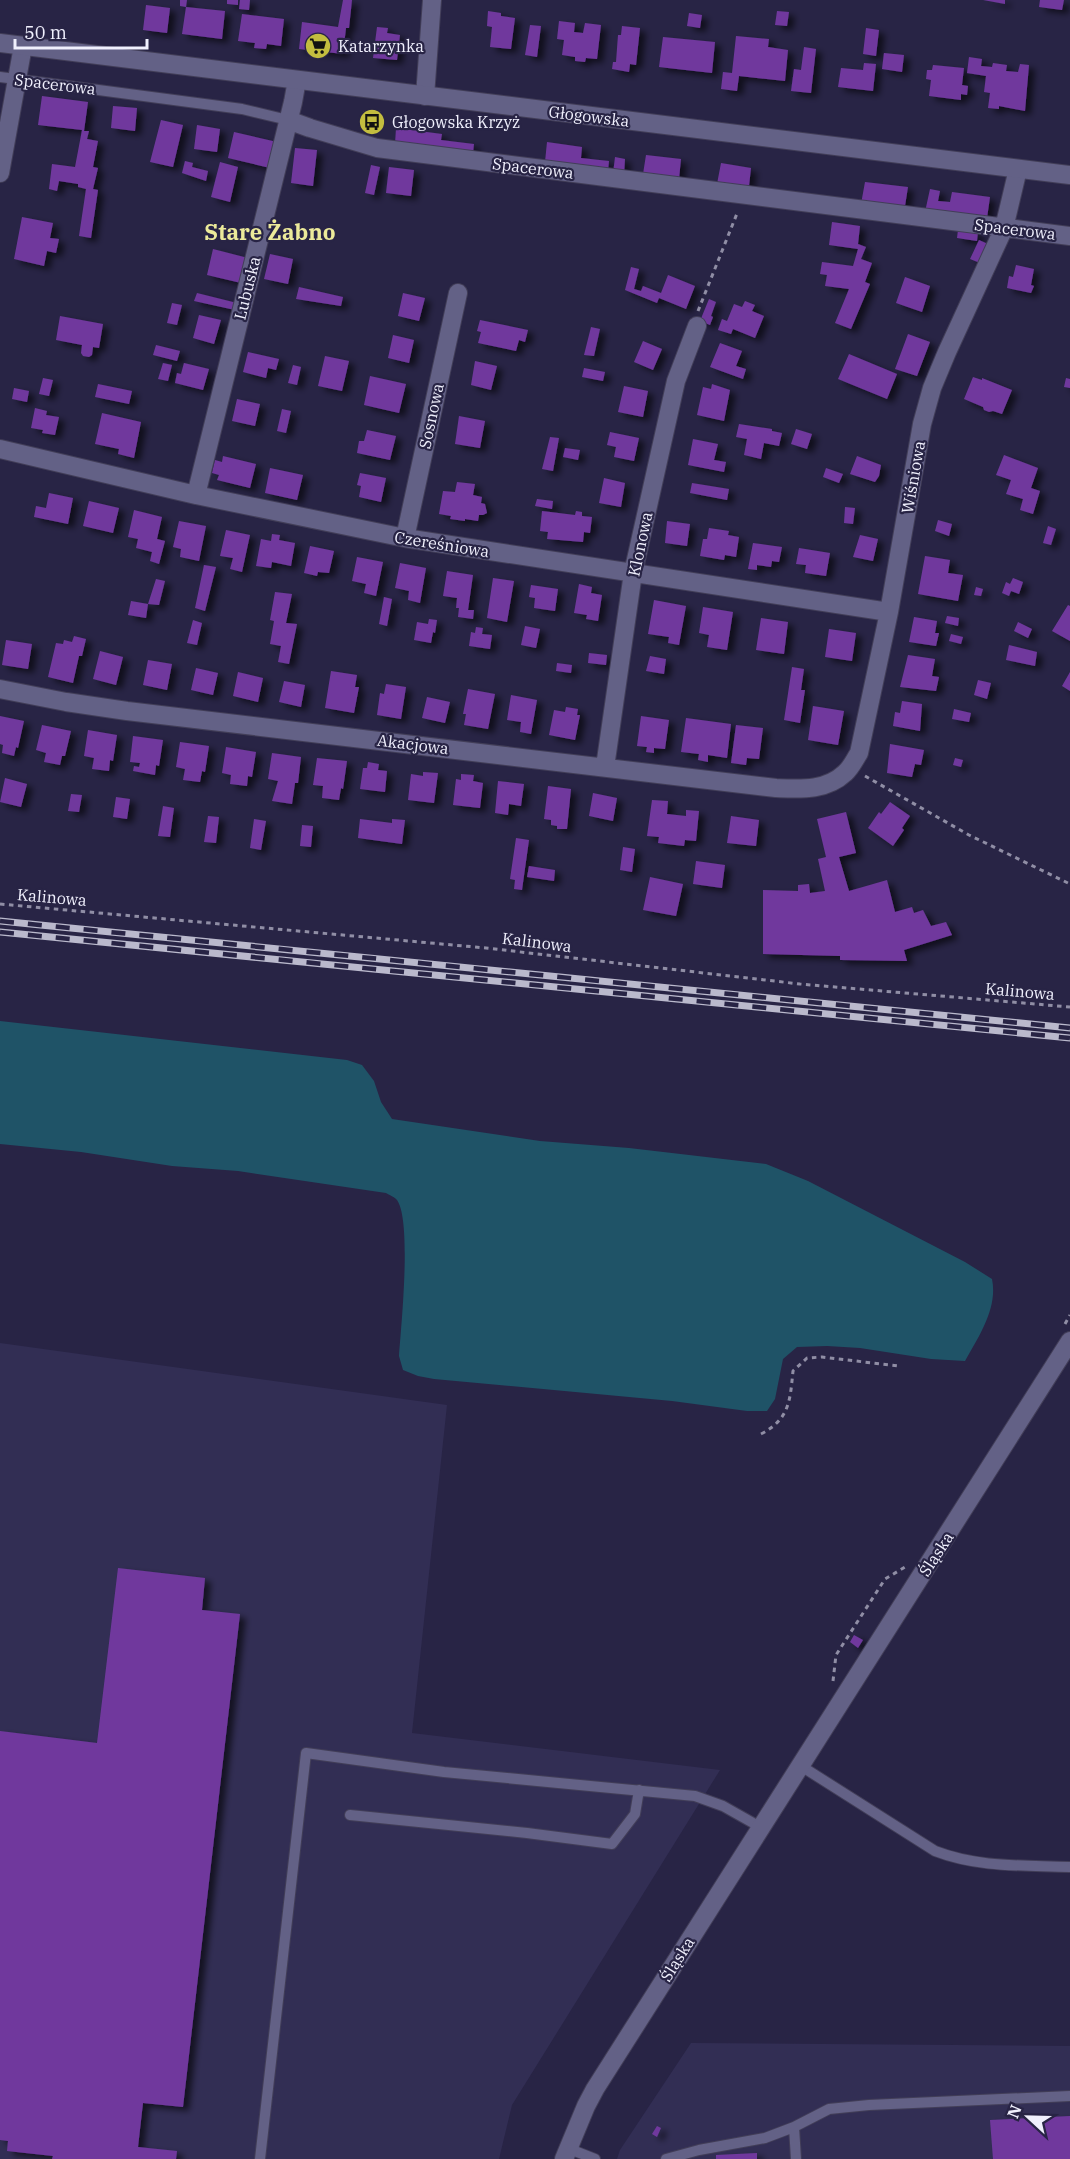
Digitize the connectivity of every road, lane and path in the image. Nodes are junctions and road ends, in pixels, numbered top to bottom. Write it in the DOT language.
graph roads {
  1 [pos="432,0"];
  2 [pos="0,43"];
  3 [pos="23,46"];
  4 [pos="9,78"];
  5 [pos="297,80"];
  6 [pos="425,96"];
  7 [pos="288,120"];
  8 [pos="1018,169"];
  9 [pos="0,173"];
  10 [pos="1070,175"];
  11 [pos="744,196"];
  12 [pos="1004,228"];
  13 [pos="1070,236"];
  14 [pos="458,293"];
  15 [pos="697,326"];
  16 [pos="0,449"];
  17 [pos="196,495"];
  18 [pos="405,538"];
  19 [pos="633,573"];
  20 [pos="889,612"];
  21 [pos="0,689"];
  22 [pos="605,767"];
  23 [pos="849,768"];
  24 [pos="828,785"];
  25 [pos="1070,884"];
  26 [pos="0,904"];
  27 [pos="1070,1007"];
  28 [pos="1070,1342"];
  29 [pos="898,1366"];
  30 [pos="761,1434"];
  31 [pos="801,1766"];
  32 [pos="639,1790"];
  33 [pos="350,1815"];
  34 [pos="762,1828"];
  35 [pos="1070,1867"];
  36 [pos="1070,2096"];
  37 [pos="794,2127"];
  38 [pos="566,2154"];
  39 [pos="260,2159"];
  40 [pos="595,2159"];
  41 [pos="666,2159"];
  42 [pos="796,2159"];
  1 -- 6 [label="street"];
  2 -- 3 [label="street, Głogowska"];
  3 -- 4 [label="street"];
  3 -- 5 [label="street, Głogowska"];
  4 -- 7 [label="lane, Spacerowa"];
  4 -- 9 [label="street"];
  5 -- 6 [label="street, Głogowska"];
  5 -- 7 [label="street, Lubuska"];
  6 -- 8 [label="street, Głogowska"];
  7 -- 11 [label="street, Spacerowa"];
  7 -- 17 [label="street, Lubuska"];
  8 -- 10 [label="street, Głogowska"];
  8 -- 12 [label="street, Wiśniowa"];
  11 -- 12 [label="street, Spacerowa"];
  11 -- 15 [label="path"];
  12 -- 13 [label="street, Spacerowa"];
  12 -- 20 [label="street, Wiśniowa"];
  14 -- 18 [label="street, Sosnowa"];
  15 -- 19 [label="street, Klonowa"];
  16 -- 17 [label="street, Czereśniowa"];
  17 -- 18 [label="street, Czereśniowa"];
  18 -- 19 [label="street, Czereśniowa"];
  19 -- 20 [label="street, Czereśniowa"];
  19 -- 22 [label="street, Klonowa"];
  20 -- 23 [label="street, Wiśniowa"];
  21 -- 22 [label="street, Akacjowa"];
  22 -- 24 [label="street, Akacjowa"];
  23 -- 24 [label="street, Wiśniowa"];
  23 -- 25 [label="path"];
  26 -- 27 [label="path, Kalinowa"];
  28 -- 31 [label="street, Śląska"];
  29 -- 30 [label="path"];
  31 -- 34 [label="street, Śląska"];
  31 -- 35 [label="lane"];
  32 -- 33 [label="lane"];
  32 -- 34 [label="lane"];
  32 -- 39 [label="lane"];
  34 -- 38 [label="street, Śląska"];
  36 -- 37 [label="lane"];
  37 -- 41 [label="lane"];
  37 -- 42 [label="lane"];
  38 -- 40 [label="lane"];
}
